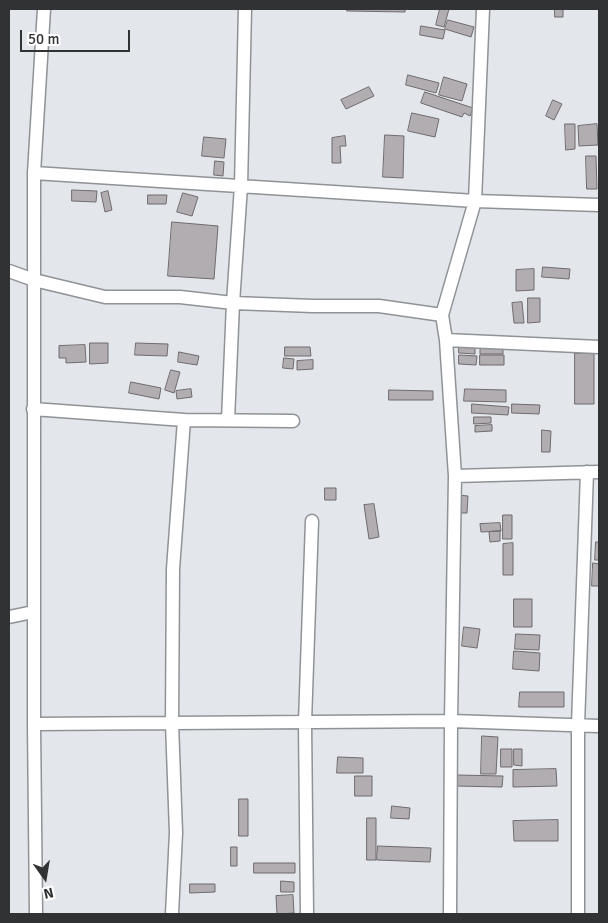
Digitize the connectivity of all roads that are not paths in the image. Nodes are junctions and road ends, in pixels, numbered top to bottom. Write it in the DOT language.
graph roads {
  1 [pos="44,9"];
  2 [pos="245,9"];
  3 [pos="483,9"];
  4 [pos="34,173"];
  5 [pos="240,186"];
  6 [pos="475,200"];
  7 [pos="599,205"];
  8 [pos="9,271"];
  9 [pos="34,280"];
  10 [pos="233,303"];
  11 [pos="442,315"];
  12 [pos="446,340"];
  13 [pos="599,347"];
  14 [pos="33,409"];
  15 [pos="184,420"];
  16 [pos="228,420"];
  17 [pos="293,421"];
  18 [pos="593,472"];
  19 [pos="455,476"];
  20 [pos="312,521"];
  21 [pos="34,612"];
  22 [pos="9,617"];
  23 [pos="450,721"];
  24 [pos="304,722"];
  25 [pos="172,723"];
  26 [pos="34,724"];
  27 [pos="578,726"];
  28 [pos="599,726"];
  29 [pos="36,914"];
  30 [pos="172,914"];
  31 [pos="307,914"];
  32 [pos="450,914"];
  33 [pos="578,914"];
  1 -- 4 [label="street"];
  2 -- 5 [label="street"];
  3 -- 6 [label="street"];
  4 -- 5 [label="street"];
  4 -- 9 [label="street"];
  5 -- 6 [label="street"];
  5 -- 10 [label="street"];
  6 -- 7 [label="street"];
  6 -- 11 [label="street"];
  8 -- 9 [label="street"];
  9 -- 10 [label="street"];
  9 -- 14 [label="street"];
  10 -- 11 [label="street"];
  10 -- 16 [label="street"];
  11 -- 12 [label="street"];
  12 -- 13 [label="street"];
  12 -- 19 [label="street"];
  14 -- 15 [label="street"];
  14 -- 21 [label="street"];
  15 -- 16 [label="street"];
  15 -- 25 [label="street"];
  16 -- 17 [label="street"];
  18 -- 19 [label="street"];
  18 -- 27 [label="street"];
  19 -- 23 [label="street"];
  20 -- 24 [label="street"];
  21 -- 22 [label="street"];
  21 -- 26 [label="street"];
  23 -- 24 [label="street"];
  23 -- 27 [label="street"];
  23 -- 32 [label="street"];
  24 -- 25 [label="street"];
  24 -- 31 [label="street"];
  25 -- 26 [label="street"];
  25 -- 30 [label="street"];
  26 -- 29 [label="street"];
  27 -- 28 [label="street"];
  27 -- 33 [label="street"];
}
